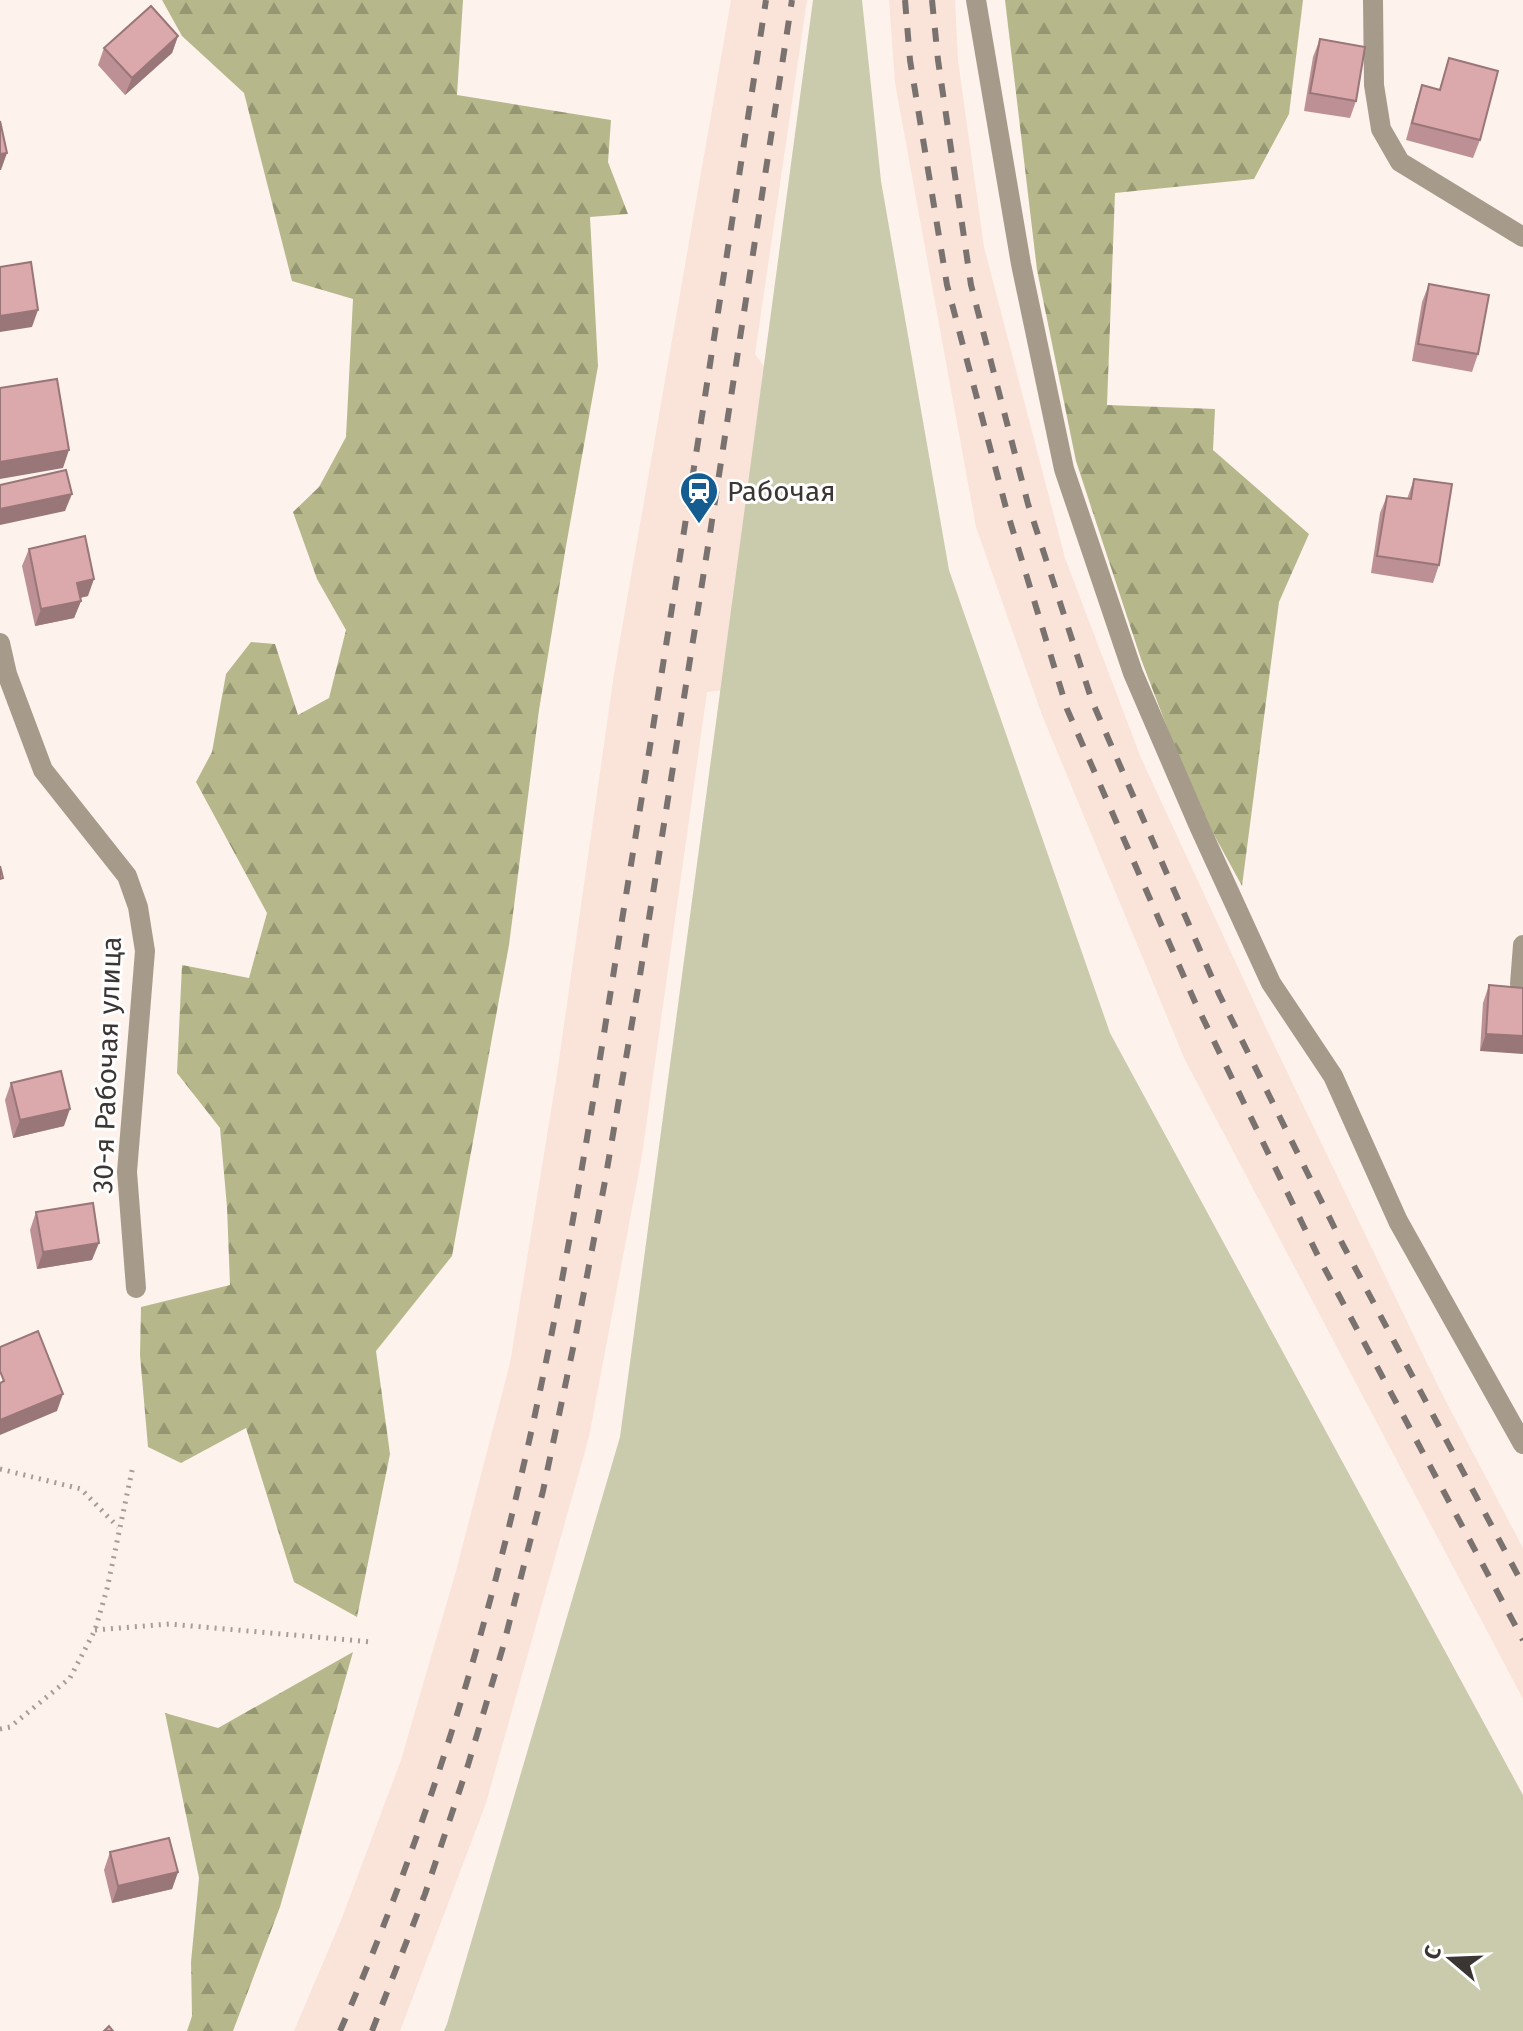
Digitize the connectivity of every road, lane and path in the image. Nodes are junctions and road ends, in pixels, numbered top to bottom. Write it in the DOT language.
graph roads {
  1 [pos="976,0"];
  2 [pos="1373,0"];
  3 [pos="1523,237"];
  4 [pos="0,643"];
  5 [pos="1523,945"];
  6 [pos="1521,984"];
  7 [pos="136,1288"];
  8 [pos="1523,1444"];
  9 [pos="133,1466"];
  10 [pos="0,1469"];
  11 [pos="119,1528"];
  12 [pos="95,1630"];
  13 [pos="372,1642"];
  14 [pos="0,1729"];
  1 -- 8 [label="street"];
  2 -- 3 [label="street"];
  4 -- 7 [label="street, 30-я Рабочая улица"];
  5 -- 6 [label="street"];
  9 -- 11 [label="path"];
  10 -- 11 [label="path"];
  11 -- 12 [label="path"];
  12 -- 13 [label="path"];
  12 -- 14 [label="path"];
}
